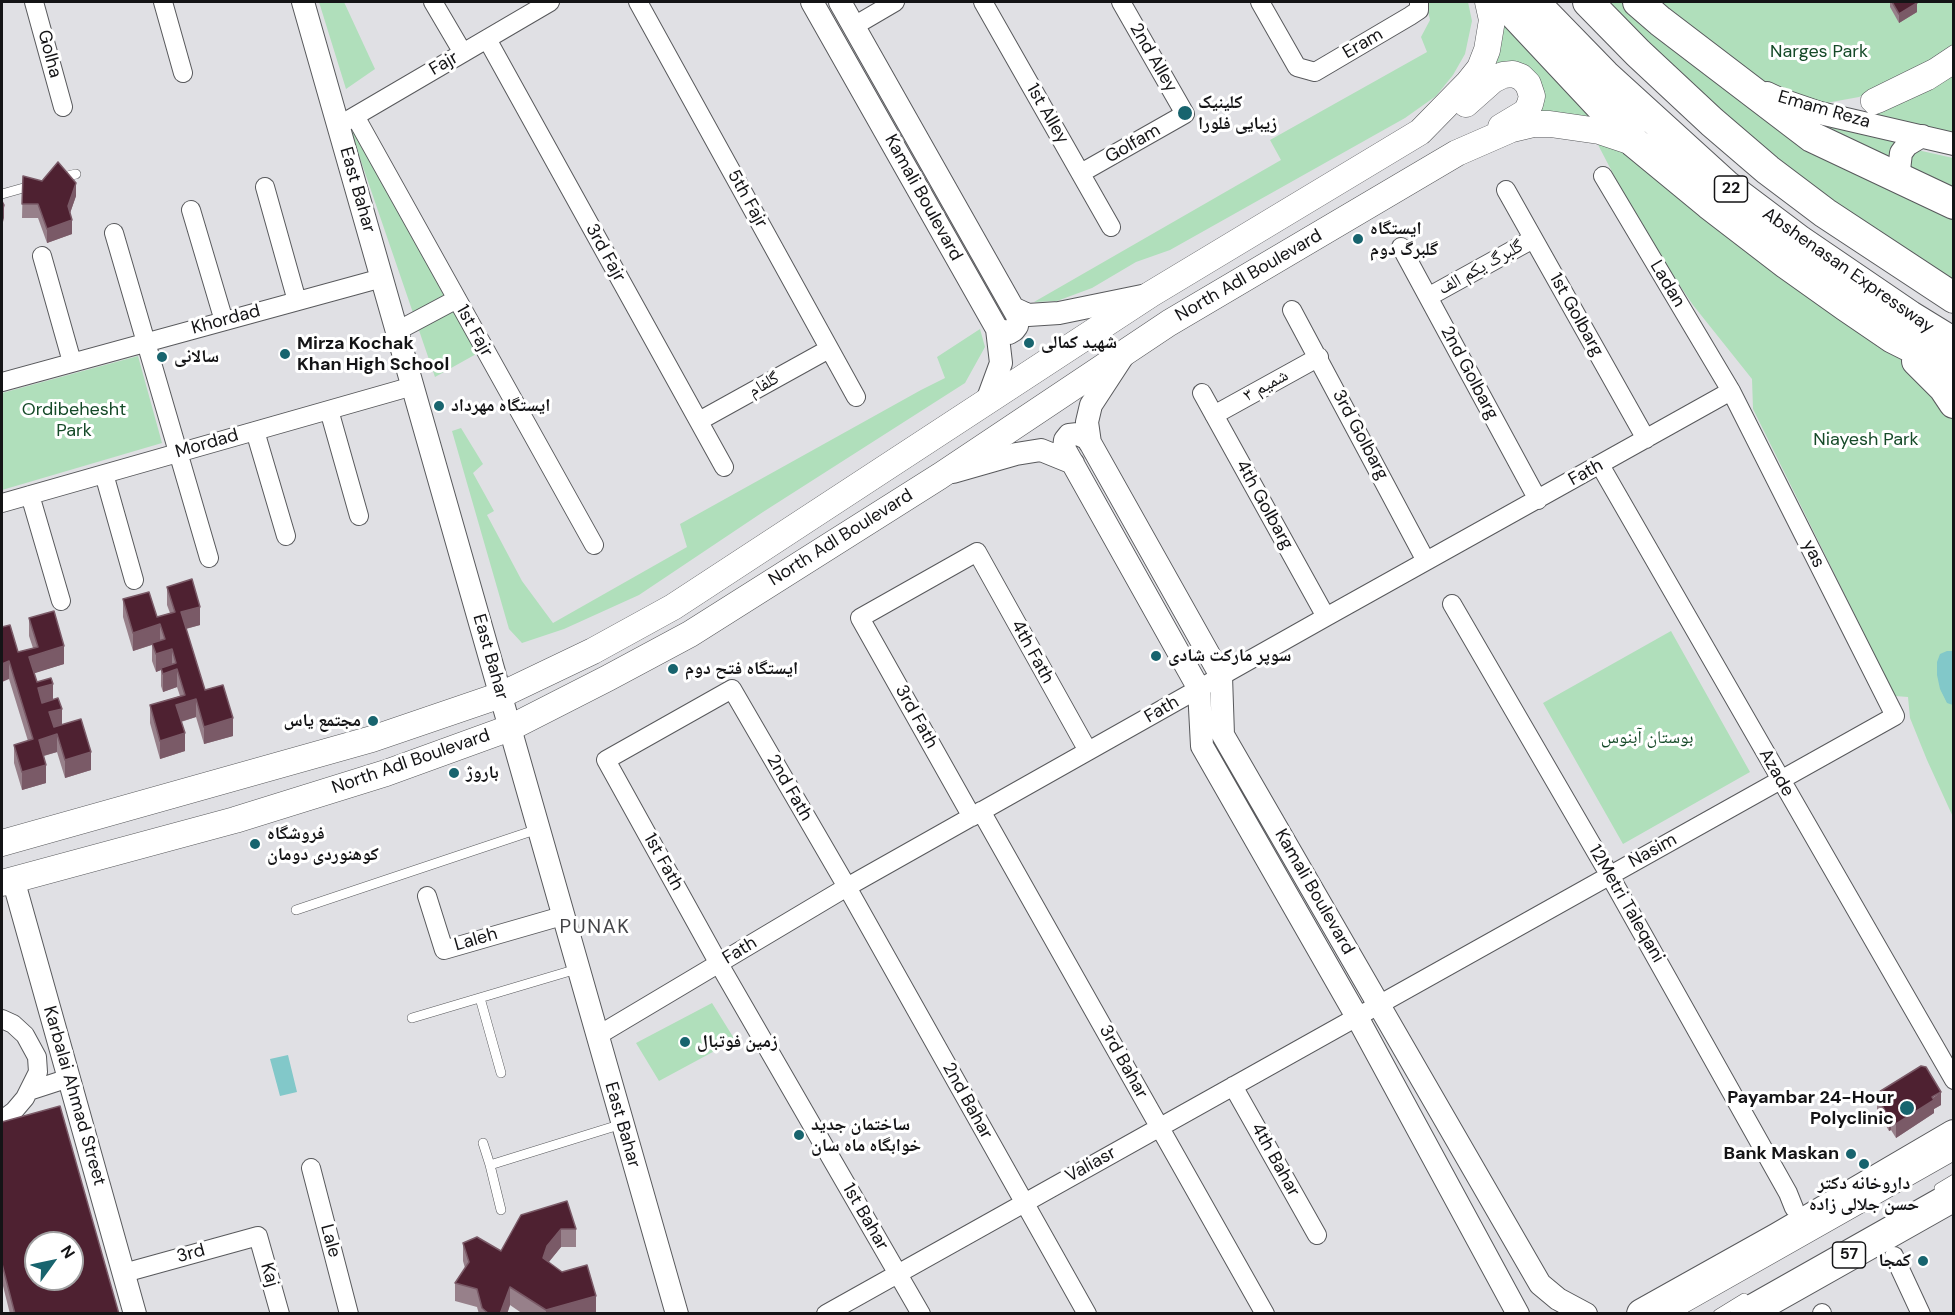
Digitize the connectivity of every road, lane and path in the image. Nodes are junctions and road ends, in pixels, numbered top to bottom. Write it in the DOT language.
graph roads {
  1 [pos="34,2"];
  2 [pos="164,2"];
  3 [pos="303,2"];
  4 [pos="433,2"];
  5 [pos="550,2"];
  6 [pos="638,2"];
  7 [pos="812,2"];
  8 [pos="840,2"];
  9 [pos="895,2"];
  10 [pos="983,2"];
  11 [pos="1121,2"];
  12 [pos="1260,2"];
  13 [pos="1488,2"];
  14 [pos="1503,2"];
  15 [pos="1534,2"];
  16 [pos="1588,2"];
  17 [pos="1638,2"];
  18 [pos="1415,9"];
  19 [pos="854,26"];
  20 [pos="487,39"];
  21 [pos="464,52"];
  22 [pos="1953,52"];
  23 [pos="1953,67"];
  24 [pos="183,73"];
  25 [pos="1730,74"];
  26 [pos="63,107"];
  27 [pos="1185,114"];
  28 [pos="347,121"];
  29 [pos="1420,132"];
  30 [pos="1922,136"];
  31 [pos="1635,143"];
  32 [pos="1953,144"];
  33 [pos="1457,153"];
  34 [pos="1081,173"];
  35 [pos="76,174"];
  36 [pos="1604,176"];
  37 [pos="1905,180"];
  38 [pos="265,187"];
  39 [pos="1506,190"];
  40 [pos="2,194"];
  41 [pos="1953,204"];
  42 [pos="191,210"];
  43 [pos="1112,226"];
  44 [pos="114,233"];
  45 [pos="1533,239"];
  46 [pos="1401,247"];
  47 [pos="42,256"];
  48 [pos="382,278"];
  49 [pos="1151,294"];
  50 [pos="1428,297"];
  51 [pos="1953,298"];
  52 [pos="457,299"];
  53 [pos="297,301"];
  54 [pos="1292,310"];
  55 [pos="1015,313"];
  56 [pos="224,321"];
  57 [pos="997,329"];
  58 [pos="397,332"];
  59 [pos="1893,338"];
  60 [pos="146,342"];
  61 [pos="1953,343"];
  62 [pos="829,349"];
  63 [pos="1126,351"];
  64 [pos="1318,357"];
  65 [pos="72,362"];
  66 [pos="1953,371"];
  67 [pos="2,382"];
  68 [pos="413,386"];
  69 [pos="1731,391"];
  70 [pos="1202,393"];
  71 [pos="856,397"];
  72 [pos="987,401"];
  73 [pos="1953,403"];
  74 [pos="329,410"];
  75 [pos="1214,415"];
  76 [pos="699,421"];
  77 [pos="255,431"];
  78 [pos="1646,439"];
  79 [pos="1089,441"];
  80 [pos="179,453"];
  81 [pos="1069,455"];
  82 [pos="1600,465"];
  83 [pos="724,467"];
  84 [pos="104,474"];
  85 [pos="940,476"];
  86 [pos="30,495"];
  87 [pos="1538,500"];
  88 [pos="2,503"];
  89 [pos="359,516"];
  90 [pos="285,536"];
  91 [pos="594,545"];
  92 [pos="976,552"];
  93 [pos="209,558"];
  94 [pos="1426,561"];
  95 [pos="134,580"];
  96 [pos="61,601"];
  97 [pos="1452,604"];
  98 [pos="1326,617"];
  99 [pos="1221,676"];
  100 [pos="1199,688"];
  101 [pos="501,695"];
  102 [pos="1895,716"];
  103 [pos="510,728"];
  104 [pos="1088,751"];
  105 [pos="606,760"];
  106 [pos="1781,780"];
  107 [pos="976,814"];
  108 [pos="538,829"];
  109 [pos="2,843"];
  110 [pos="1610,876"];
  111 [pos="7,881"];
  112 [pos="847,887"];
  113 [pos="427,896"];
  114 [pos="297,910"];
  115 [pos="562,916"];
  116 [pos="719,964"];
  117 [pos="577,969"];
  118 [pos="480,998"];
  119 [pos="1379,1004"];
  120 [pos="1357,1017"];
  121 [pos="2,1018"];
  122 [pos="412,1018"];
  123 [pos="597,1036"];
  124 [pos="501,1073"];
  125 [pos="69,1078"];
  126 [pos="1953,1080"];
  127 [pos="1233,1086"];
  128 [pos="29,1091"];
  129 [pos="2,1120"];
  130 [pos="622,1124"];
  131 [pos="1159,1127"];
  132 [pos="1953,1135"];
  133 [pos="483,1143"];
  134 [pos="1953,1156"];
  135 [pos="490,1165"];
  136 [pos="311,1168"];
  137 [pos="1953,1179"];
  138 [pos="1941,1195"];
  139 [pos="1024,1203"];
  140 [pos="1794,1208"];
  141 [pos="501,1210"];
  142 [pos="1317,1235"];
  143 [pos="258,1236"];
  144 [pos="1894,1256"];
  145 [pos="124,1273"];
  146 [pos="898,1273"];
  147 [pos="1752,1302"];
  148 [pos="1560,1306"];
  149 [pos="135,1314"];
  150 [pos="280,1314"];
  151 [pos="349,1314"];
  152 [pos="677,1314"];
  153 [pos="826,1314"];
  154 [pos="921,1314"];
  155 [pos="1087,1314"];
  156 [pos="1265,1314"];
  157 [pos="1518,1314"];
  158 [pos="1586,1314"];
  159 [pos="1642,1314"];
  160 [pos="1675,1314"];
  161 [pos="1718,1314"];
  162 [pos="1921,1314"];
  1 -- 26 [label="street, Golha"];
  2 -- 24 [label="street"];
  3 -- 28 [label="street, East Bahar"];
  4 -- 21 [label="street"];
  5 -- 20 [label="street, Fajr"];
  6 -- 62 [label="street, 5th Fajr"];
  7 -- 57 [label="street, Kamali Boulevard"];
  8 -- 19 [label="street, Kamali Boulevard"];
  9 -- 19 [label="street"];
  10 -- 34 [label="street, 1st Alley"];
  11 -- 27 [label="street, 2nd Alley"];
  12 -- 18 [label="street, Eram"];
  13 -- 29 [label="main road, North Adl Boulevard"];
  14 -- 31 [label="highway"];
  15 -- 61 [label="highway, Abshenasan Expressway / 22"];
  16 -- 51 [label="highway, Abshenasan Expressway / 22"];
  17 -- 25 [label="highway"];
  19 -- 55 [label="street, Kamali Boulevard"];
  20 -- 21 [label="street, Fajr"];
  20 -- 76 [label="street, 3rd Fajr"];
  21 -- 28 [label="street, Fajr"];
  22 -- 23 [label="street"];
  25 -- 30 [label="street, Emam Reza"];
  25 -- 37 [label="highway"];
  27 -- 34 [label="street, Golfam"];
  28 -- 48 [label="street, East Bahar"];
  28 -- 52 [label="street, 1st Fajr"];
  29 -- 33 [label="main road"];
  29 -- 49 [label="main road, North Adl Boulevard"];
  30 -- 32 [label="street, Emam Reza"];
  30 -- 37 [label="street"];
  31 -- 33 [label="main road, North Adl Boulevard"];
  31 -- 59 [label="highway"];
  33 -- 63 [label="main road, North Adl Boulevard"];
  34 -- 43 [label="street, 1st Alley"];
  35 -- 40 [label="lane"];
  36 -- 69 [label="street, Ladan"];
  37 -- 41 [label="highway"];
  38 -- 53 [label="street"];
  39 -- 45 [label="street, 1st Golbarg"];
  42 -- 56 [label="street"];
  44 -- 60 [label="street"];
  45 -- 50 [label="street, گلبرگ یکم الف"];
  45 -- 78 [label="street, 1st Golbarg"];
  46 -- 50 [label="street, 2nd Golbarg"];
  47 -- 65 [label="street"];
  48 -- 53 [label="street, Khordad"];
  48 -- 58 [label="street, East Bahar"];
  49 -- 55 [label="street"];
  49 -- 72 [label="main road, North Adl Boulevard"];
  50 -- 87 [label="street, 2nd Golbarg"];
  52 -- 58 [label="street"];
  52 -- 91 [label="street, 1st Fajr"];
  53 -- 56 [label="street, Khordad"];
  54 -- 64 [label="street, 3rd Golbarg"];
  55 -- 57 [label="street"];
  56 -- 60 [label="street, Khordad"];
  57 -- 72 [label="street, Kamali Boulevard"];
  58 -- 68 [label="street, East Bahar"];
  59 -- 66 [label="highway"];
  59 -- 73 [label="highway"];
  60 -- 65 [label="street, Khordad"];
  60 -- 80 [label="street"];
  62 -- 71 [label="street, 5th Fajr"];
  62 -- 76 [label="street, گلفام"];
  63 -- 79 [label="street, Kamali Boulevard"];
  63 -- 85 [label="main road, North Adl Boulevard"];
  64 -- 75 [label="street, شمیم ۳"];
  64 -- 94 [label="street, 3rd Golbarg"];
  65 -- 67 [label="street, Khordad"];
  68 -- 74 [label="street, Mordad"];
  68 -- 101 [label="street, East Bahar"];
  69 -- 78 [label="street, Fath"];
  69 -- 102 [label="street, yas"];
  70 -- 75 [label="street, 4th Golbarg"];
  72 -- 101 [label="main road, North Adl Boulevard"];
  74 -- 77 [label="street, Mordad"];
  74 -- 89 [label="street"];
  75 -- 98 [label="street, 4th Golbarg"];
  76 -- 83 [label="street, 3rd Fajr"];
  77 -- 80 [label="street, Mordad"];
  77 -- 90 [label="street"];
  78 -- 82 [label="street, Fath"];
  79 -- 81 [label="street"];
  79 -- 99 [label="street, Kamali Boulevard"];
  80 -- 84 [label="street, Mordad"];
  80 -- 93 [label="street"];
  81 -- 85 [label="street"];
  81 -- 100 [label="street, Kamali Boulevard"];
  82 -- 87 [label="street, Fath"];
  82 -- 106 [label="street, Azade"];
  84 -- 86 [label="street, Mordad"];
  84 -- 95 [label="street"];
  85 -- 103 [label="main road, North Adl Boulevard"];
  86 -- 88 [label="street, Mordad"];
  86 -- 96 [label="street"];
  87 -- 94 [label="street, Fath"];
  92 -- 104 [label="street, 4th Fath"];
  92 -- 107 [label="street, 3rd Fath"];
  94 -- 98 [label="street, Fath"];
  97 -- 110 [label="street, 12Metri Taleqani"];
  98 -- 99 [label="street, Fath"];
  99 -- 100 [label="street, Fath"];
  99 -- 119 [label="street, Kamali Boulevard"];
  100 -- 104 [label="street, Fath"];
  100 -- 120 [label="street, Kamali Boulevard"];
  101 -- 103 [label="street, East Bahar"];
  101 -- 109 [label="main road, North Adl Boulevard"];
  102 -- 106 [label="street, Nasim"];
  103 -- 108 [label="street, East Bahar"];
  103 -- 111 [label="main road, North Adl Boulevard"];
  104 -- 107 [label="street, Fath"];
  105 -- 112 [label="street, 2nd Fath"];
  105 -- 116 [label="street, 1st Fath"];
  106 -- 110 [label="street, Nasim"];
  106 -- 126 [label="street, Azade"];
  107 -- 112 [label="street, Fath"];
  107 -- 131 [label="street, 3rd Bahar"];
  108 -- 114 [label="lane"];
  108 -- 115 [label="street, East Bahar"];
  110 -- 119 [label="street, Nasim"];
  110 -- 140 [label="street, 12Metri Taleqani"];
  111 -- 125 [label="street, Karbalai Ahmad Street"];
  112 -- 116 [label="street, Fath"];
  112 -- 139 [label="street, 2nd Bahar"];
  113 -- 115 [label="street, Laleh"];
  115 -- 117 [label="street, East Bahar"];
  116 -- 123 [label="street, Fath"];
  116 -- 146 [label="street, 1st Bahar"];
  117 -- 118 [label="lane"];
  117 -- 123 [label="street, East Bahar"];
  118 -- 122 [label="lane"];
  118 -- 124 [label="lane"];
  119 -- 120 [label="street, Nasim"];
  119 -- 148 [label="street, Kamali Boulevard"];
  120 -- 127 [label="street, Valiasr"];
  120 -- 157 [label="street, Kamali Boulevard"];
  121 -- 128 [label="street"];
  123 -- 130 [label="street, East Bahar"];
  125 -- 128 [label="street"];
  125 -- 145 [label="street, Karbalai Ahmad Street"];
  127 -- 131 [label="street, Valiasr"];
  127 -- 142 [label="street, 4th Bahar"];
  128 -- 129 [label="street"];
  130 -- 135 [label="lane"];
  130 -- 152 [label="street, East Bahar"];
  131 -- 139 [label="street, Valiasr"];
  131 -- 156 [label="street, 3rd Bahar"];
  132 -- 159 [label="highway"];
  133 -- 135 [label="lane"];
  134 -- 160 [label="lane"];
  135 -- 141 [label="lane"];
  136 -- 151 [label="street, Lale"];
  137 -- 138 [label="lane"];
  138 -- 147 [label="highway, 57"];
  139 -- 146 [label="street, Valiasr"];
  139 -- 155 [label="street, 2nd Bahar"];
  143 -- 145 [label="street, 3rd"];
  143 -- 150 [label="street, Kaj"];
  144 -- 162 [label="street"];
  145 -- 149 [label="street, Karbalai Ahmad Street"];
  146 -- 153 [label="street, Valiasr"];
  146 -- 154 [label="street, 1st Bahar"];
  147 -- 161 [label="lane"];
  148 -- 158 [label="street, Kamali Boulevard"];
}
